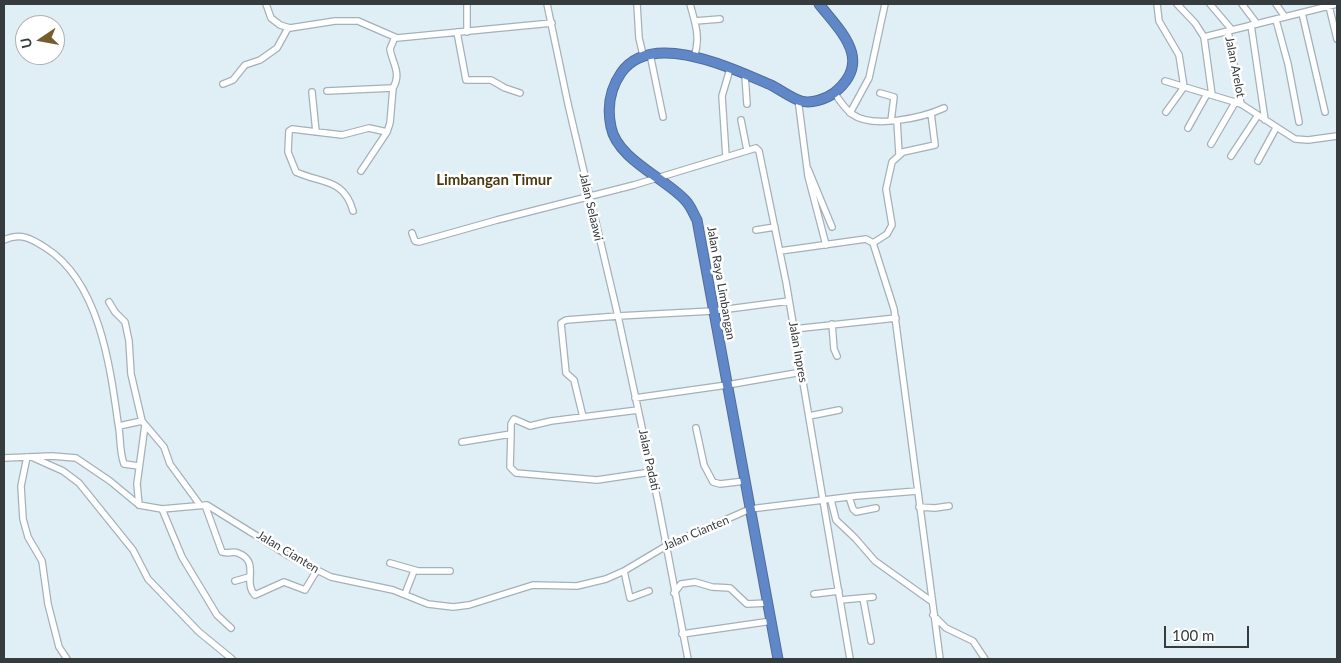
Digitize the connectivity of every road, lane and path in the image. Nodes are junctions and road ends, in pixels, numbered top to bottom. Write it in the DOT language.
graph roads {
  1 [pos="266,4"];
  2 [pos="467,4"];
  3 [pos="548,4"];
  4 [pos="637,4"];
  5 [pos="690,4"];
  6 [pos="819,4"];
  7 [pos="885,4"];
  8 [pos="1157,4"];
  9 [pos="1177,4"];
  10 [pos="1210,4"];
  11 [pos="1242,4"];
  12 [pos="1276,4"];
  13 [pos="1310,4"];
  14 [pos="1337,4"];
  15 [pos="1329,6"];
  16 [pos="1314,10"];
  17 [pos="1302,13"];
  18 [pos="1285,17"];
  19 [pos="720,19"];
  20 [pos="1276,20"];
  21 [pos="695,21"];
  22 [pos="552,23"];
  23 [pos="1254,25"];
  24 [pos="288,28"];
  25 [pos="1230,31"];
  26 [pos="457,32"];
  27 [pos="467,32"];
  28 [pos="1204,36"];
  29 [pos="396,37"];
  30 [pos="1337,39"];
  31 [pos="646,55"];
  32 [pos="694,56"];
  33 [pos="730,69"];
  34 [pos="745,75"];
  35 [pos="1165,81"];
  36 [pos="223,84"];
  37 [pos="1184,87"];
  38 [pos="393,88"];
  39 [pos="327,91"];
  40 [pos="312,92"];
  41 [pos="834,92"];
  42 [pos="520,93"];
  43 [pos="880,93"];
  44 [pos="1209,95"];
  45 [pos="798,99"];
  46 [pos="1239,102"];
  47 [pos="747,104"];
  48 [pos="944,108"];
  49 [pos="850,112"];
  50 [pos="1166,112"];
  51 [pos="1325,112"];
  52 [pos="930,113"];
  53 [pos="1258,115"];
  54 [pos="664,116"];
  55 [pos="741,120"];
  56 [pos="1265,120"];
  57 [pos="894,121"];
  58 [pos="1299,122"];
  59 [pos="1188,128"];
  60 [pos="1276,128"];
  61 [pos="316,132"];
  62 [pos="386,132"];
  63 [pos="1337,136"];
  64 [pos="1210,144"];
  65 [pos="746,150"];
  66 [pos="899,154"];
  67 [pos="1231,156"];
  68 [pos="726,157"];
  69 [pos="1258,161"];
  70 [pos="808,168"];
  71 [pos="361,171"];
  72 [pos="658,178"];
  73 [pos="589,196"];
  74 [pos="354,211"];
  75 [pos="775,227"];
  76 [pos="832,227"];
  77 [pos="756,230"];
  78 [pos="412,233"];
  79 [pos="4,240"];
  80 [pos="873,243"];
  81 [pos="826,245"];
  82 [pos="780,251"];
  83 [pos="789,301"];
  84 [pos="109,302"];
  85 [pos="713,311"];
  86 [pos="618,316"];
  87 [pos="896,318"];
  88 [pos="832,324"];
  89 [pos="794,328"];
  90 [pos="838,356"];
  91 [pos="802,372"];
  92 [pos="727,385"];
  93 [pos="635,398"];
  94 [pos="638,410"];
  95 [pos="839,410"];
  96 [pos="809,416"];
  97 [pos="583,417"];
  98 [pos="144,423"];
  99 [pos="119,426"];
  100 [pos="696,428"];
  101 [pos="511,434"];
  102 [pos="462,442"];
  103 [pos="30,457"];
  104 [pos="4,458"];
  105 [pos="139,466"];
  106 [pos="650,472"];
  107 [pos="745,481"];
  108 [pos="917,491"];
  109 [pos="849,497"];
  110 [pos="830,500"];
  111 [pos="824,501"];
  112 [pos="139,505"];
  113 [pos="202,505"];
  114 [pos="949,506"];
  115 [pos="919,507"];
  116 [pos="876,508"];
  117 [pos="162,509"];
  118 [pos="750,509"];
  119 [pos="666,546"];
  120 [pos="390,563"];
  121 [pos="317,570"];
  122 [pos="414,571"];
  123 [pos="450,571"];
  124 [pos="624,571"];
  125 [pos="250,577"];
  126 [pos="235,581"];
  127 [pos="649,591"];
  128 [pos="839,591"];
  129 [pos="674,593"];
  130 [pos="405,594"];
  131 [pos="814,594"];
  132 [pos="873,597"];
  133 [pos="863,598"];
  134 [pos="840,600"];
  135 [pos="768,603"];
  136 [pos="932,603"];
  137 [pos="932,612"];
  138 [pos="772,621"];
  139 [pos="231,628"];
  140 [pos="682,634"];
  141 [pos="871,641"];
  142 [pos="67,659"];
  143 [pos="232,659"];
  144 [pos="688,659"];
  145 [pos="778,659"];
  146 [pos="850,659"];
  147 [pos="940,659"];
  148 [pos="985,659"];
  1 -- 24 [label="street"];
  2 -- 27 [label="street"];
  3 -- 22 [label="street, Jalan Selaawi"];
  4 -- 31 [label="street"];
  5 -- 21 [label="street"];
  6 -- 41 [label="highway"];
  7 -- 49 [label="street"];
  8 -- 37 [label="street"];
  9 -- 28 [label="street"];
  10 -- 25 [label="street"];
  11 -- 23 [label="street"];
  12 -- 18 [label="street"];
  13 -- 16 [label="street"];
  14 -- 15 [label="street"];
  15 -- 16 [label="street"];
  15 -- 30 [label="street"];
  16 -- 17 [label="street"];
  17 -- 18 [label="street"];
  17 -- 51 [label="street"];
  18 -- 20 [label="street"];
  19 -- 21 [label="street"];
  20 -- 23 [label="street"];
  20 -- 58 [label="street"];
  21 -- 32 [label="street"];
  22 -- 27 [label="street"];
  22 -- 73 [label="street, Jalan Selaawi"];
  23 -- 25 [label="street"];
  23 -- 56 [label="street"];
  24 -- 29 [label="street"];
  24 -- 36 [label="street"];
  25 -- 28 [label="street"];
  25 -- 46 [label="street, Jalan Arelot"];
  26 -- 27 [label="street"];
  26 -- 29 [label="street"];
  26 -- 42 [label="street"];
  28 -- 44 [label="street"];
  29 -- 38 [label="street"];
  31 -- 32 [label="highway"];
  31 -- 54 [label="street"];
  31 -- 72 [label="highway, Jalan Raya Limbangan"];
  32 -- 33 [label="highway"];
  33 -- 34 [label="highway"];
  33 -- 68 [label="street"];
  34 -- 45 [label="highway"];
  34 -- 47 [label="street"];
  35 -- 37 [label="street"];
  37 -- 44 [label="street"];
  37 -- 50 [label="street"];
  38 -- 39 [label="street"];
  38 -- 62 [label="street"];
  40 -- 61 [label="street"];
  41 -- 45 [label="highway"];
  41 -- 49 [label="street"];
  43 -- 57 [label="street"];
  44 -- 46 [label="street"];
  44 -- 59 [label="street"];
  45 -- 70 [label="street"];
  46 -- 53 [label="street"];
  46 -- 64 [label="street"];
  48 -- 52 [label="street"];
  49 -- 57 [label="street"];
  52 -- 57 [label="street"];
  52 -- 66 [label="street"];
  53 -- 56 [label="street"];
  53 -- 67 [label="street"];
  55 -- 65 [label="street"];
  56 -- 60 [label="street"];
  57 -- 66 [label="street"];
  60 -- 63 [label="street"];
  60 -- 69 [label="street"];
  61 -- 62 [label="street"];
  61 -- 74 [label="street"];
  62 -- 71 [label="street"];
  65 -- 68 [label="street"];
  65 -- 75 [label="street, Jalan Inpres"];
  66 -- 80 [label="street"];
  68 -- 72 [label="street"];
  70 -- 76 [label="street"];
  70 -- 81 [label="street"];
  72 -- 73 [label="street"];
  72 -- 85 [label="highway, Jalan Raya Limbangan"];
  73 -- 78 [label="street"];
  73 -- 86 [label="street, Jalan Selaawi"];
  75 -- 77 [label="street"];
  75 -- 82 [label="street, Jalan Inpres"];
  79 -- 99 [label="street"];
  80 -- 81 [label="street"];
  80 -- 87 [label="street"];
  81 -- 82 [label="street"];
  82 -- 83 [label="street, Jalan Inpres"];
  83 -- 85 [label="street"];
  83 -- 89 [label="street, Jalan Inpres"];
  84 -- 98 [label="street"];
  85 -- 86 [label="street"];
  85 -- 92 [label="highway, Jalan Raya Limbangan"];
  86 -- 93 [label="street, Jalan Padati"];
  86 -- 97 [label="street"];
  87 -- 88 [label="street"];
  87 -- 108 [label="street"];
  88 -- 89 [label="street"];
  88 -- 90 [label="street"];
  89 -- 91 [label="street, Jalan Inpres"];
  91 -- 92 [label="street"];
  91 -- 96 [label="street, Jalan Inpres"];
  92 -- 93 [label="street"];
  92 -- 107 [label="highway, Jalan Raya Limbangan"];
  93 -- 94 [label="street, Jalan Padati"];
  94 -- 97 [label="street"];
  94 -- 106 [label="street, Jalan Padati"];
  95 -- 96 [label="street"];
  96 -- 111 [label="street, Jalan Inpres"];
  97 -- 101 [label="street"];
  98 -- 99 [label="street"];
  98 -- 105 [label="street"];
  98 -- 113 [label="street"];
  99 -- 105 [label="street"];
  100 -- 107 [label="street"];
  101 -- 102 [label="street"];
  101 -- 106 [label="street"];
  103 -- 104 [label="street"];
  103 -- 112 [label="street"];
  103 -- 142 [label="street"];
  103 -- 143 [label="street"];
  105 -- 112 [label="street"];
  106 -- 119 [label="street, Jalan Padati"];
  107 -- 118 [label="highway, Jalan Raya Limbangan"];
  108 -- 109 [label="street, Jalan Cianten"];
  108 -- 115 [label="street"];
  109 -- 110 [label="street, Jalan Cianten"];
  109 -- 116 [label="street"];
  110 -- 111 [label="street, Jalan Cianten"];
  110 -- 136 [label="street"];
  111 -- 118 [label="street, Jalan Cianten"];
  111 -- 128 [label="street, Jalan Inpres"];
  112 -- 117 [label="street"];
  113 -- 117 [label="street"];
  113 -- 121 [label="street, Jalan Cianten"];
  113 -- 125 [label="street"];
  114 -- 115 [label="street"];
  115 -- 136 [label="street"];
  117 -- 139 [label="street"];
  118 -- 119 [label="street, Jalan Cianten"];
  118 -- 135 [label="highway, Jalan Raya Limbangan"];
  119 -- 124 [label="street, Jalan Cianten"];
  119 -- 129 [label="street, Jalan Padati"];
  120 -- 122 [label="street"];
  121 -- 125 [label="street"];
  121 -- 130 [label="street, Jalan Cianten"];
  122 -- 123 [label="street"];
  122 -- 130 [label="street"];
  124 -- 127 [label="street"];
  124 -- 130 [label="street, Jalan Cianten"];
  125 -- 126 [label="street"];
  128 -- 131 [label="street"];
  128 -- 134 [label="street, Jalan Inpres"];
  129 -- 135 [label="street"];
  129 -- 140 [label="street, Jalan Padati"];
  132 -- 133 [label="street"];
  133 -- 134 [label="street"];
  133 -- 141 [label="street"];
  134 -- 146 [label="street, Jalan Inpres"];
  135 -- 138 [label="highway, Jalan Raya Limbangan"];
  136 -- 137 [label="street"];
  137 -- 147 [label="street"];
  137 -- 148 [label="street"];
  138 -- 140 [label="street"];
  138 -- 145 [label="highway, Jalan Raya Limbangan"];
  140 -- 144 [label="street, Jalan Padati"];
}
